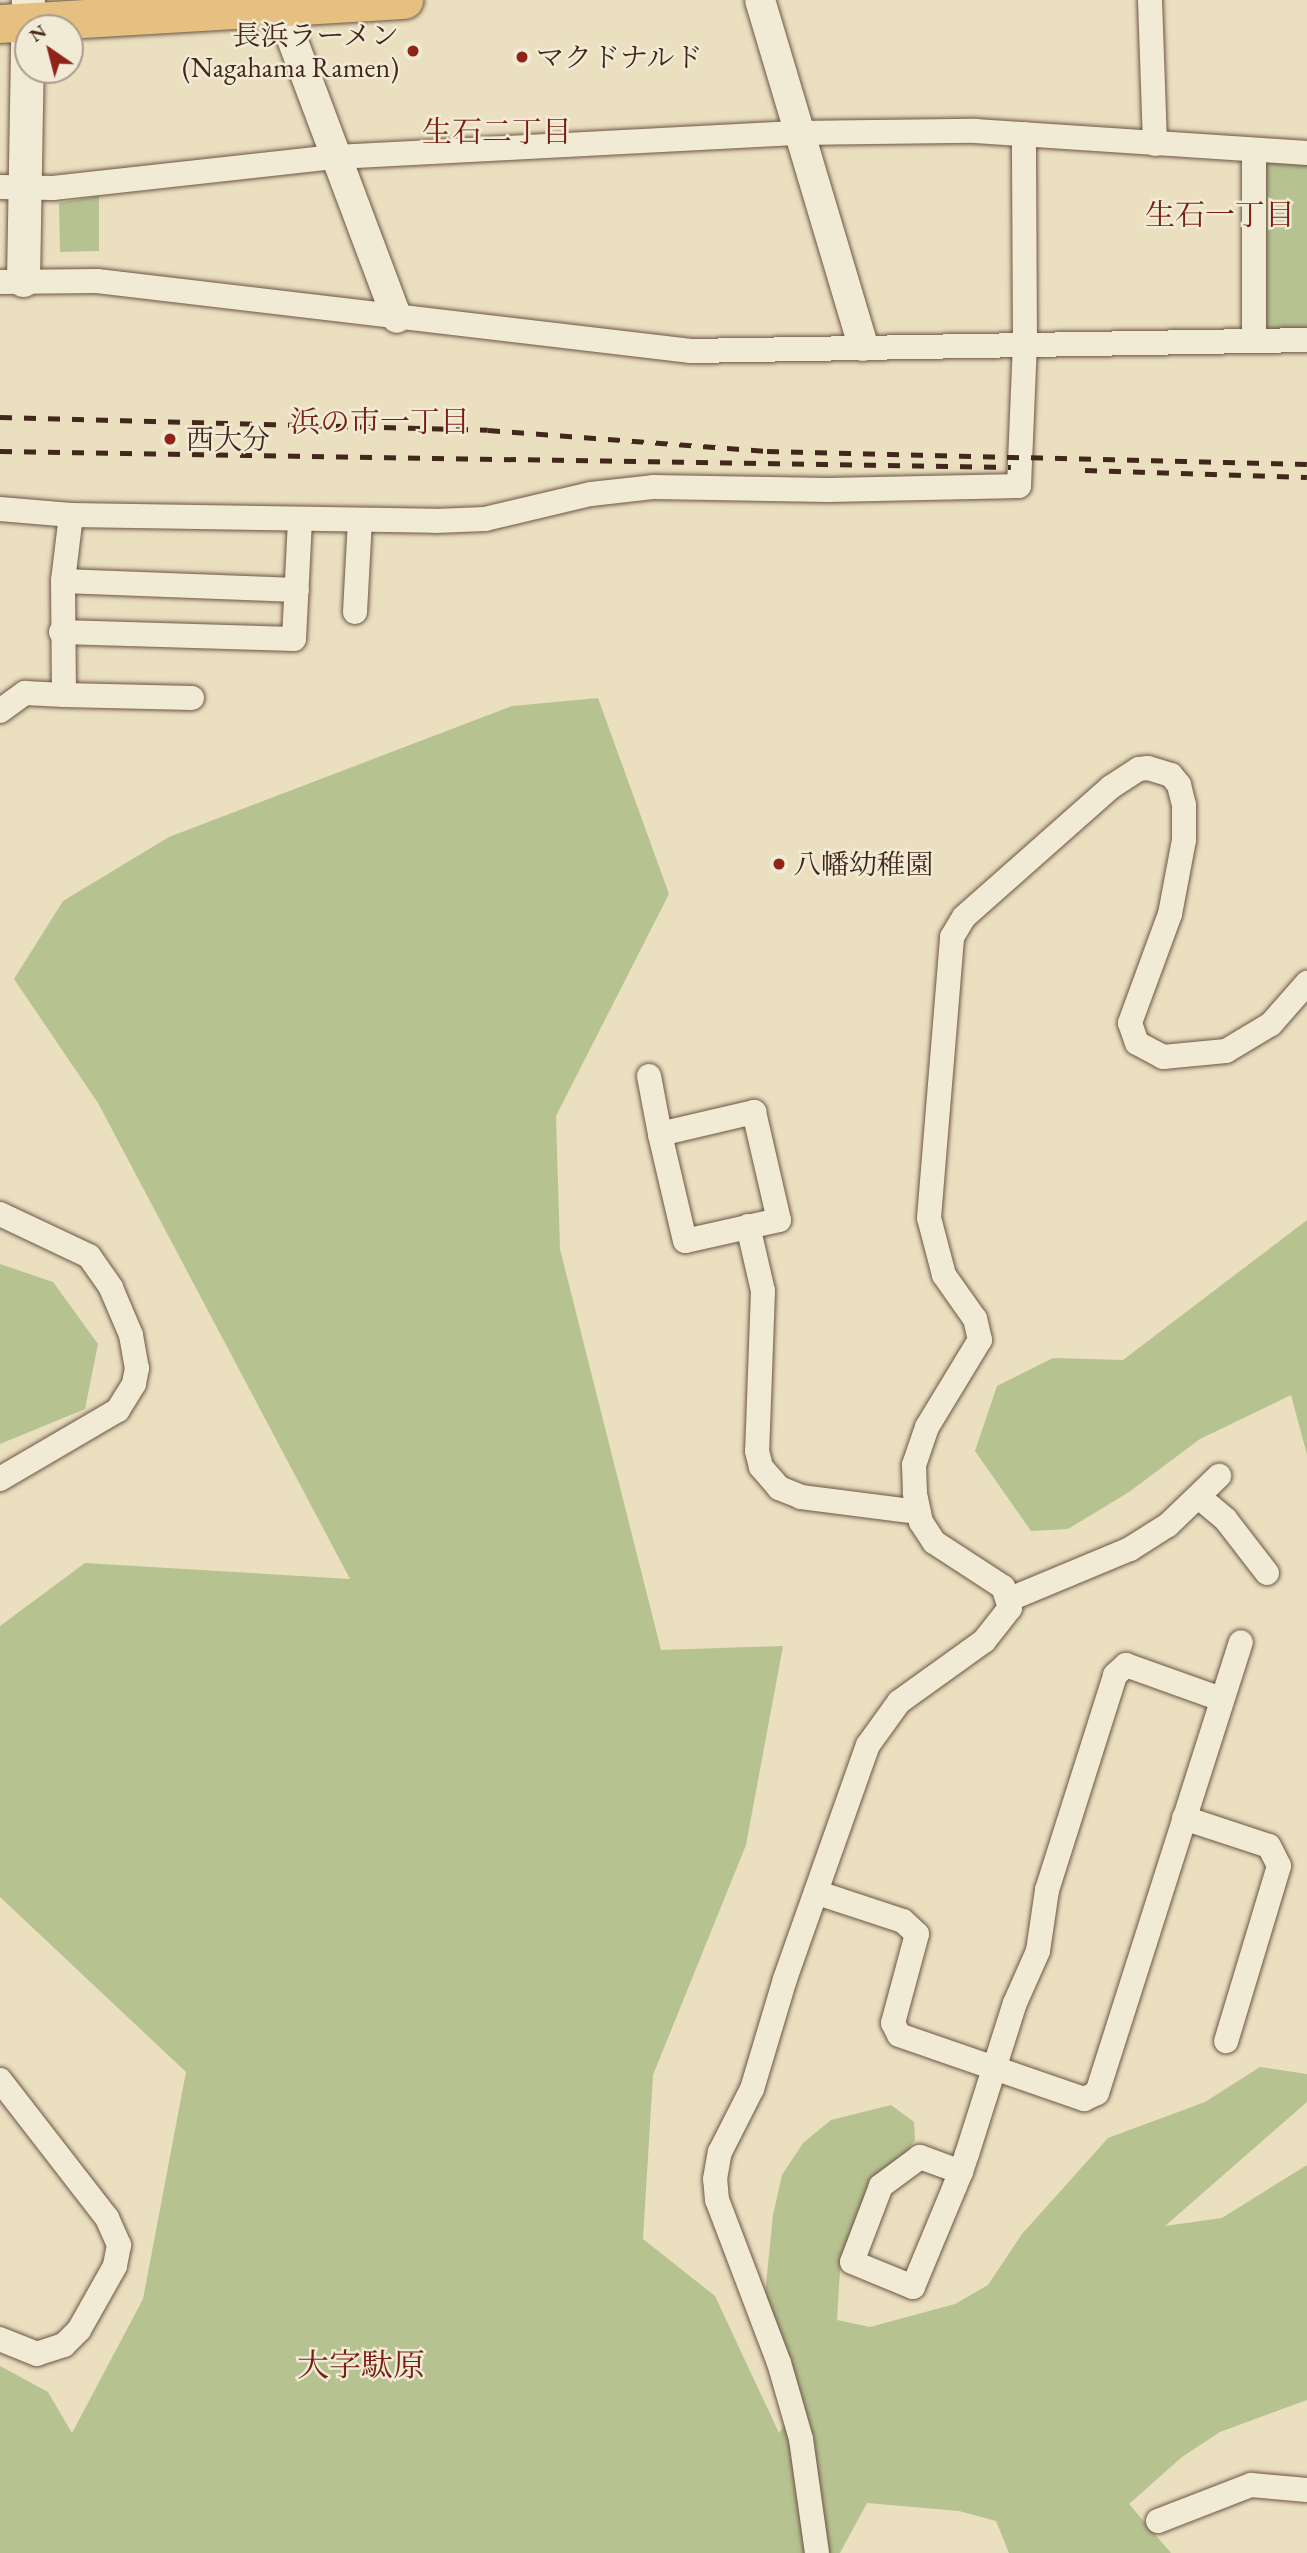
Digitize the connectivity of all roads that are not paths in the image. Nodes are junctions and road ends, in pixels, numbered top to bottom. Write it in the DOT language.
graph roads {
  1 [pos="404,0"];
  2 [pos="760,0"];
  3 [pos="1150,0"];
  4 [pos="280,7"];
  5 [pos="76,14"];
  6 [pos="16,84"];
  7 [pos="800,133"];
  8 [pos="1024,134"];
  9 [pos="1155,144"];
  10 [pos="1254,151"];
  11 [pos="1307,153"];
  12 [pos="336,157"];
  13 [pos="13,188"];
  14 [pos="12,281"];
  15 [pos="397,318"];
  16 [pos="1254,340"];
  17 [pos="1307,340"];
  18 [pos="1025,344"];
  19 [pos="863,346"];
  20 [pos="0,509"];
  21 [pos="71,515"];
  22 [pos="300,520"];
  23 [pos="360,520"];
  24 [pos="63,581"];
  25 [pos="297,590"];
  26 [pos="355,612"];
  27 [pos="61,632"];
  28 [pos="64,695"];
  29 [pos="192,698"];
  30 [pos="0,711"];
  31 [pos="1307,983"];
  32 [pos="649,1076"];
  33 [pos="660,1134"];
  34 [pos="0,1214"];
  35 [pos="748,1226"];
  36 [pos="1219,1476"];
  37 [pos="0,1479"];
  38 [pos="1199,1497"];
  39 [pos="918,1512"];
  40 [pos="1268,1573"];
  41 [pos="1010,1599"];
  42 [pos="1241,1643"];
  43 [pos="1221,1699"];
  44 [pos="1184,1818"];
  45 [pos="818,1893"];
  46 [pos="1226,2041"];
  47 [pos="994,2068"];
  48 [pos="0,2080"];
  49 [pos="961,2172"];
  50 [pos="0,2339"];
  51 [pos="1307,2490"];
  52 [pos="1158,2521"];
  53 [pos="817,2553"];
  1 -- 4 [label="highway"];
  2 -- 7 [label="street"];
  3 -- 9 [label="street"];
  4 -- 5 [label="highway"];
  4 -- 12 [label="street"];
  6 -- 13 [label="main road"];
  7 -- 8 [label="street"];
  7 -- 12 [label="street"];
  7 -- 19 [label="street"];
  8 -- 9 [label="street"];
  8 -- 18 [label="street"];
  9 -- 10 [label="street"];
  10 -- 11 [label="street"];
  10 -- 16 [label="street"];
  12 -- 13 [label="street"];
  12 -- 15 [label="street"];
  13 -- 14 [label="main road"];
  14 -- 15 [label="street"];
  15 -- 19 [label="street"];
  16 -- 17 [label="street"];
  16 -- 18 [label="street"];
  18 -- 19 [label="street"];
  18 -- 23 [label="street"];
  20 -- 21 [label="street"];
  21 -- 22 [label="street"];
  21 -- 24 [label="street"];
  22 -- 23 [label="street"];
  22 -- 25 [label="street"];
  23 -- 26 [label="street"];
  24 -- 25 [label="street"];
  24 -- 27 [label="street"];
  25 -- 27 [label="street"];
  27 -- 28 [label="street"];
  28 -- 29 [label="street"];
  28 -- 30 [label="street"];
  31 -- 39 [label="street"];
  32 -- 33 [label="street"];
  33 -- 35 [label="street"];
  33 -- 35 [label="street"];
  34 -- 37 [label="street"];
  35 -- 39 [label="street"];
  36 -- 38 [label="street"];
  38 -- 40 [label="street"];
  38 -- 41 [label="street"];
  39 -- 41 [label="street"];
  41 -- 45 [label="street"];
  42 -- 43 [label="street"];
  43 -- 44 [label="street"];
  43 -- 47 [label="street"];
  44 -- 46 [label="street"];
  44 -- 47 [label="street"];
  45 -- 47 [label="street"];
  45 -- 53 [label="street"];
  47 -- 49 [label="street"];
  48 -- 50 [label="street"];
  49 -- 49 [label="street"];
  51 -- 52 [label="street"];
}
